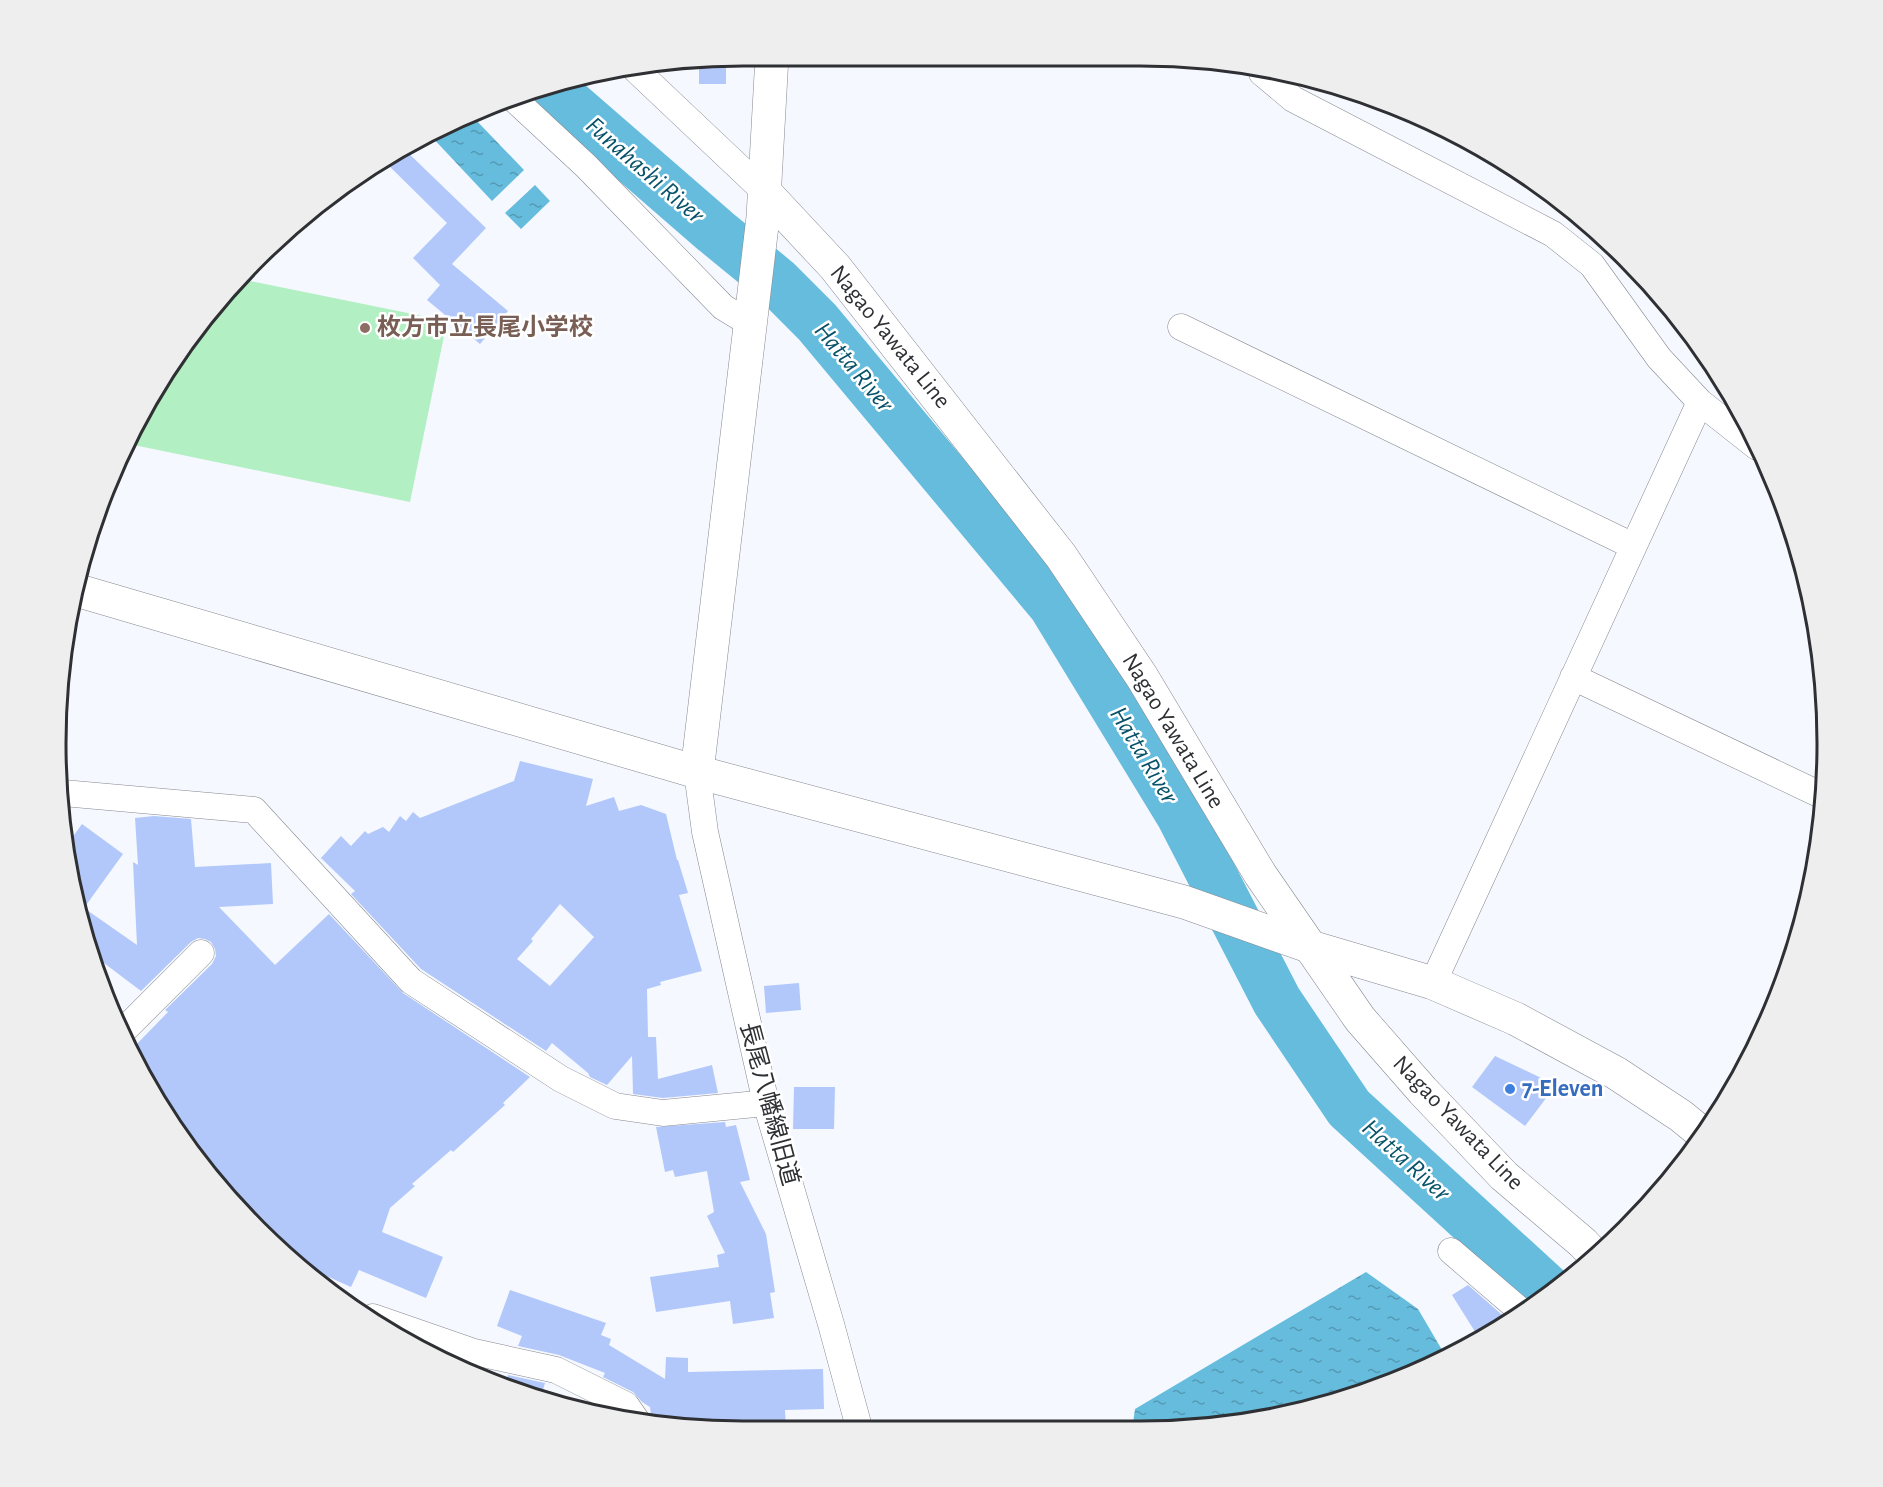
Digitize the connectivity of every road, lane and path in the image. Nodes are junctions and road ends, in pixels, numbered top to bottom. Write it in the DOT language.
graph roads {
  1 [pos="771,66"];
  2 [pos="640,74"];
  3 [pos="1268,78"];
  4 [pos="520,104"];
  5 [pos="764,204"];
  6 [pos="750,319"];
  7 [pos="1181,327"];
  8 [pos="1700,402"];
  9 [pos="1742,435"];
  10 [pos="1633,546"];
  11 [pos="83,592"];
  12 [pos="1573,677"];
  13 [pos="696,772"];
  14 [pos="1815,792"];
  15 [pos="68,793"];
  16 [pos="1311,947"];
  17 [pos="201,953"];
  18 [pos="1433,983"];
  19 [pos="128,1026"];
  20 [pos="766,1103"];
  21 [pos="1697,1129"];
  22 [pos="1589,1250"];
  23 [pos="1451,1251"];
  24 [pos="1516,1307"];
  25 [pos="398,1326"];
  26 [pos="630,1411"];
  27 [pos="857,1421"];
  1 -- 5 [label="main road"];
  2 -- 5 [label="street"];
  3 -- 8 [label="street"];
  4 -- 6 [label="street"];
  5 -- 6 [label="main road"];
  5 -- 16 [label="main road, Nagao Yawata Line"];
  6 -- 13 [label="main road"];
  7 -- 10 [label="street"];
  8 -- 9 [label="street"];
  8 -- 10 [label="street"];
  10 -- 12 [label="street"];
  11 -- 13 [label="main road"];
  12 -- 14 [label="street"];
  12 -- 18 [label="street"];
  13 -- 16 [label="main road"];
  13 -- 20 [label="street, 長尾八幡線旧道"];
  15 -- 20 [label="street"];
  16 -- 18 [label="main road"];
  16 -- 22 [label="main road, Nagao Yawata Line"];
  17 -- 19 [label="street"];
  18 -- 21 [label="main road"];
  20 -- 27 [label="street, 長尾八幡線旧道"];
  23 -- 24 [label="street"];
  25 -- 26 [label="street"];
}
